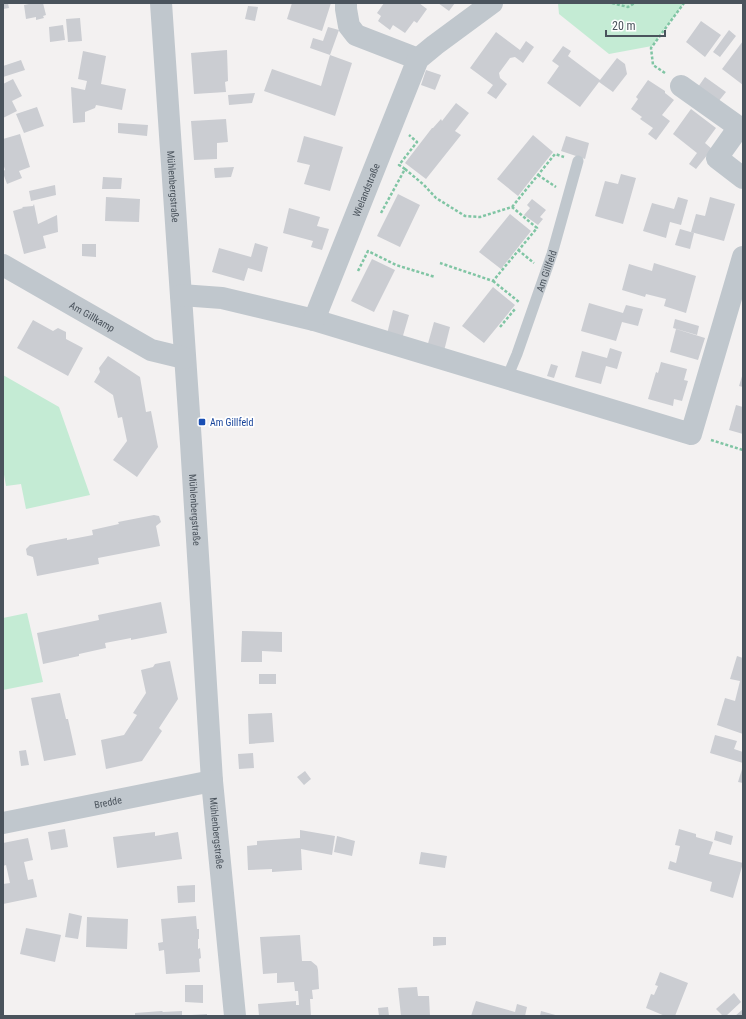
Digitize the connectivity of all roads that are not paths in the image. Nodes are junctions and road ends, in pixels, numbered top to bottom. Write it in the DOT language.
graph roads {
  1 [pos="161,3"];
  2 [pos="346,3"];
  3 [pos="492,3"];
  4 [pos="418,59"];
  5 [pos="681,86"];
  6 [pos="741,128"];
  7 [pos="578,161"];
  8 [pos="743,178"];
  9 [pos="743,257"];
  10 [pos="3,265"];
  11 [pos="181,295"];
  12 [pos="314,320"];
  13 [pos="184,358"];
  14 [pos="506,378"];
  15 [pos="212,781"];
  16 [pos="3,823"];
  17 [pos="235,1016"];
  1 -- 11 [label="street, Mühlenbergstraße"];
  2 -- 4 [label="street"];
  3 -- 4 [label="street"];
  4 -- 12 [label="street, Wielandstraße"];
  5 -- 6 [label="street"];
  6 -- 8 [label="street"];
  7 -- 14 [label="lane, Am Gillfeld"];
  9 -- 14 [label="street"];
  10 -- 13 [label="street, Am Gillkamp"];
  11 -- 12 [label="street"];
  11 -- 13 [label="street, Mühlenbergstraße"];
  12 -- 14 [label="street"];
  13 -- 15 [label="street, Mühlenbergstraße"];
  15 -- 16 [label="street, Bredde"];
  15 -- 17 [label="street, Mühlenbergstraße"];
}
